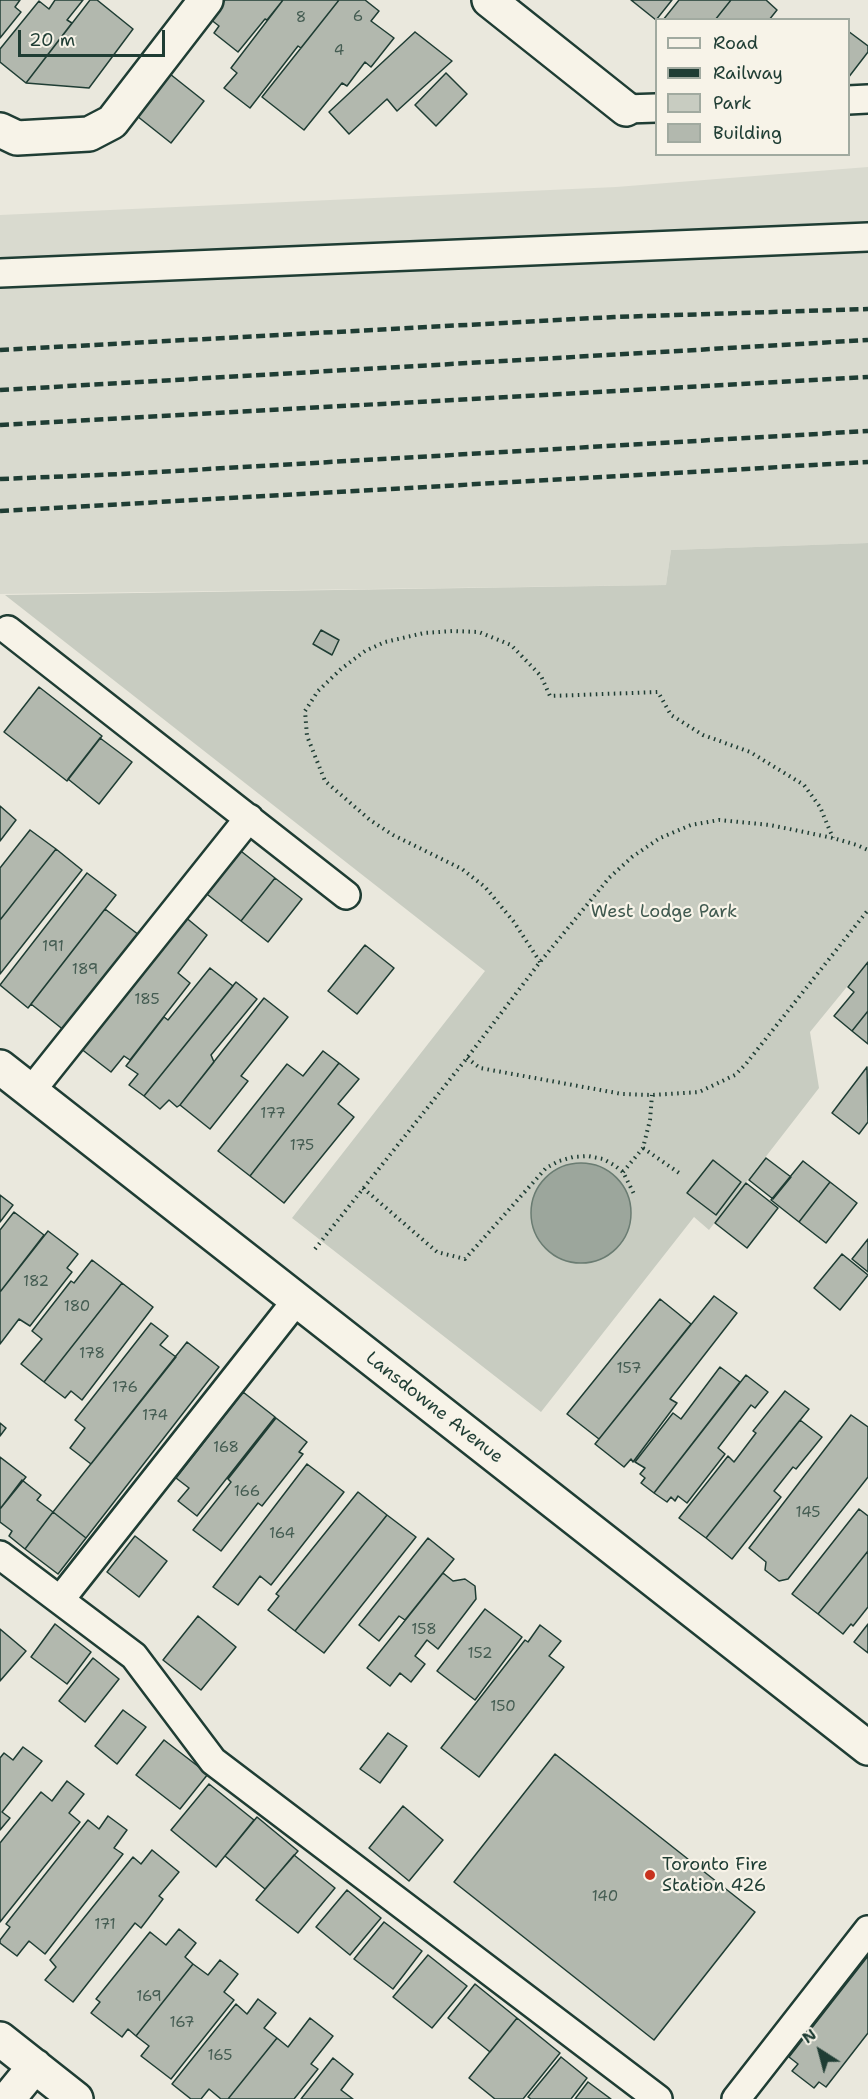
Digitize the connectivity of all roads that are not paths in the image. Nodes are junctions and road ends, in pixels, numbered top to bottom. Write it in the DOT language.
graph roads {
  1 [pos="206,0"];
  2 [pos="489,0"];
  3 [pos="868,99"];
  4 [pos="850,100"];
  5 [pos="641,108"];
  6 [pos="0,130"];
  7 [pos="868,237"];
  8 [pos="0,273"];
  9 [pos="8,630"];
  10 [pos="249,818"];
  11 [pos="346,895"];
  12 [pos="0,1067"];
  13 [pos="31,1091"];
  14 [pos="296,1301"];
  15 [pos="0,1555"];
  16 [pos="60,1600"];
  17 [pos="868,1748"];
  18 [pos="868,1930"];
  19 [pos="0,2039"];
  20 [pos="35,2066"];
  21 [pos="8,2099"];
  22 [pos="76,2099"];
  23 [pos="658,2099"];
  24 [pos="736,2099"];
  1 -- 6 [label="street"];
  2 -- 5 [label="street"];
  3 -- 4 [label="lane"];
  7 -- 8 [label="lane"];
  9 -- 10 [label="lane"];
  10 -- 11 [label="lane"];
  10 -- 13 [label="lane"];
  12 -- 13 [label="street, Lansdowne Avenue"];
  13 -- 14 [label="street, Lansdowne Avenue"];
  14 -- 16 [label="lane"];
  14 -- 17 [label="street, Lansdowne Avenue"];
  15 -- 16 [label="lane"];
  16 -- 23 [label="lane"];
  18 -- 24 [label="lane"];
  19 -- 20 [label="street"];
  20 -- 21 [label="street"];
  20 -- 22 [label="street"];
}
